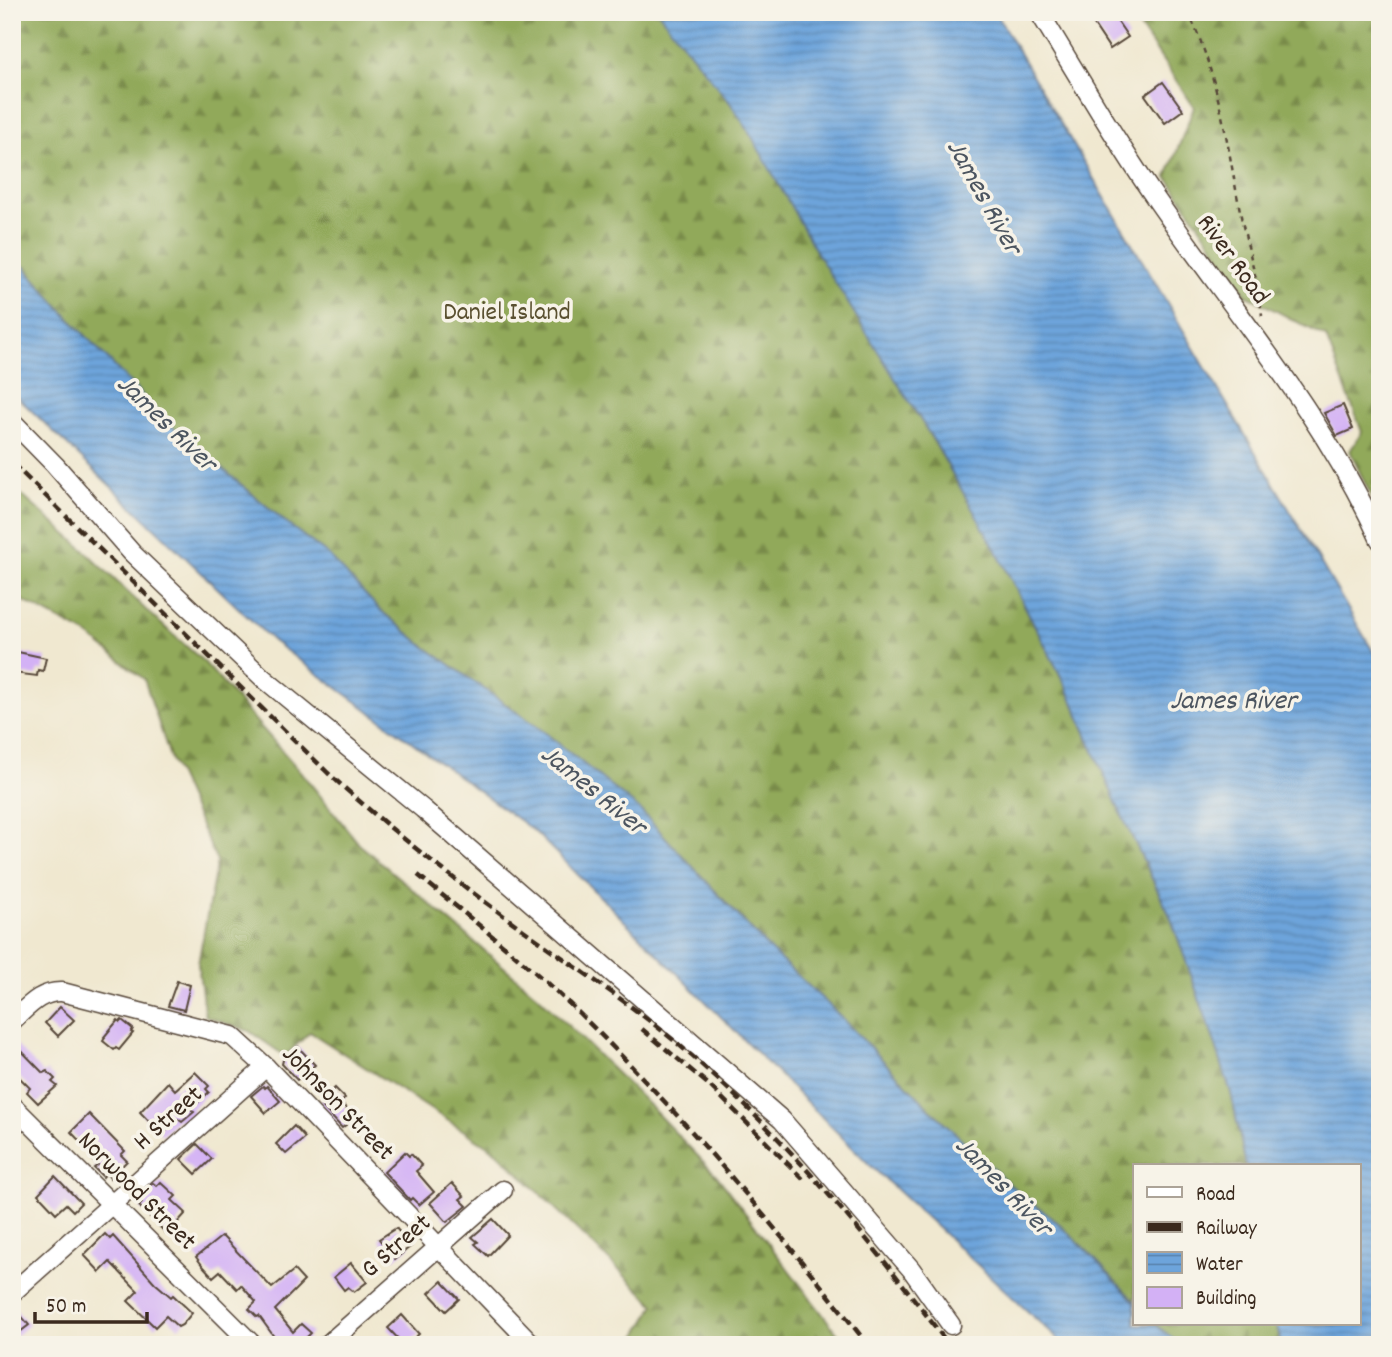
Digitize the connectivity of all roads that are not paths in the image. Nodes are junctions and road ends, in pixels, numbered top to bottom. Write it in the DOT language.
graph roads {
  1 [pos="1039,12"];
  2 [pos="12,421"];
  3 [pos="1380,540"];
  4 [pos="12,1021"];
  5 [pos="266,1067"];
  6 [pos="12,1105"];
  7 [pos="503,1190"];
  8 [pos="111,1205"];
  9 [pos="437,1247"];
  10 [pos="12,1293"];
  11 [pos="951,1325"];
  12 [pos="253,1345"];
  13 [pos="327,1345"];
  14 [pos="533,1345"];
  1 -- 3 [label="street, River Road"];
  2 -- 11 [label="street"];
  4 -- 5 [label="street, Johnson Street"];
  5 -- 8 [label="street, H Street"];
  5 -- 9 [label="street, Johnson Street"];
  6 -- 8 [label="street, Norwood Street"];
  7 -- 9 [label="street, G Street"];
  8 -- 10 [label="street, H Street"];
  8 -- 12 [label="street, Norwood Street"];
  9 -- 13 [label="street, G Street"];
  9 -- 14 [label="street, Johnson Street"];
}
